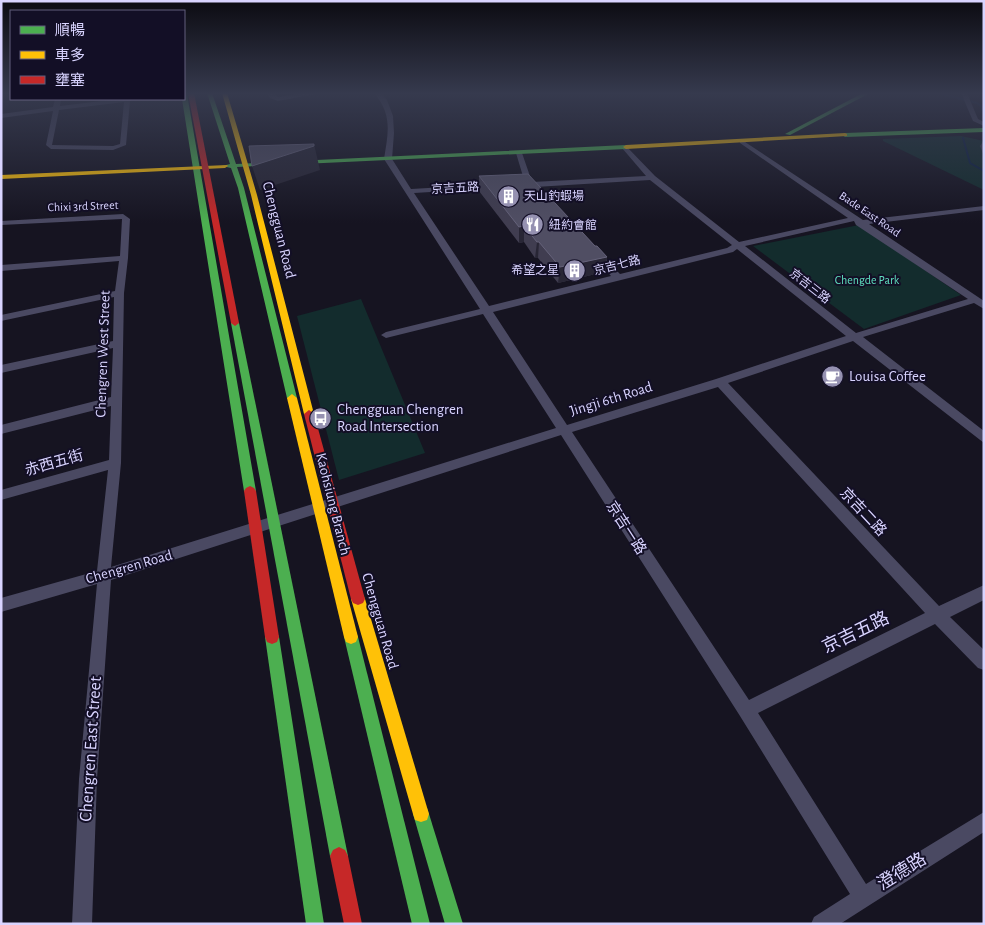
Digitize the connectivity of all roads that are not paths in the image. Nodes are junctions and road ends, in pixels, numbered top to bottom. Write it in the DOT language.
graph roads {
  1 [pos="51,136"];
  2 [pos="124,136"];
  3 [pos="192,136"];
  4 [pos="199,136"];
  5 [pos="224,136"];
  6 [pos="238,136"];
  7 [pos="391,136"];
  8 [pos="781,136"];
  9 [pos="816,136"];
  10 [pos="774,139"];
  11 [pos="742,142"];
  12 [pos="625,148"];
  13 [pos="519,153"];
  14 [pos="388,159"];
  15 [pos="248,166"];
  16 [pos="197,167"];
  17 [pos="1,176"];
  18 [pos="652,178"];
  19 [pos="529,184"];
  20 [pos="510,185"];
  21 [pos="501,186"];
  22 [pos="409,191"];
  23 [pos="536,192"];
  24 [pos="984,208"];
  25 [pos="857,221"];
  26 [pos="1,223"];
  27 [pos="738,246"];
  28 [pos="590,249"];
  29 [pos="124,258"];
  30 [pos="1,268"];
  31 [pos="618,278"];
  32 [pos="119,293"];
  33 [pos="979,303"];
  34 [pos="486,310"];
  35 [pos="1,318"];
  36 [pos="386,335"];
  37 [pos="855,337"];
  38 [pos="118,342"];
  39 [pos="1,369"];
  40 [pos="720,382"];
  41 [pos="117,400"];
  42 [pos="1,430"];
  43 [pos="563,430"];
  44 [pos="984,438"];
  45 [pos="115,463"];
  46 [pos="1,495"];
  47 [pos="332,503"];
  48 [pos="256,528"];
  49 [pos="104,574"];
  50 [pos="984,592"];
  51 [pos="1,605"];
  52 [pos="937,615"];
  53 [pos="984,662"];
  54 [pos="746,710"];
  55 [pos="984,820"];
  56 [pos="863,897"];
  57 [pos="82,924"];
  58 [pos="315,924"];
  59 [pos="353,924"];
  60 [pos="421,924"];
  61 [pos="454,924"];
  62 [pos="821,924"];
  1 -- 2 [label="street"];
  3 -- 16 [label="main road"];
  4 -- 59 [label="main road"];
  5 -- 60 [label="main road, Kaohsiung Branch"];
  6 -- 15 [label="main road, Chengguan Road"];
  7 -- 14 [label="street"];
  8 -- 10 [label="main road"];
  9 -- 10 [label="main road"];
  10 -- 11 [label="main road"];
  11 -- 12 [label="main road"];
  11 -- 25 [label="street, Bade East Road"];
  12 -- 13 [label="main road"];
  12 -- 18 [label="street, 京吉三路"];
  13 -- 14 [label="main road"];
  13 -- 19 [label="street"];
  14 -- 15 [label="main road"];
  14 -- 22 [label="street, 京吉一路"];
  15 -- 16 [label="main road"];
  15 -- 47 [label="main road, Chengguan Road"];
  16 -- 17 [label="main road"];
  16 -- 48 [label="main road"];
  18 -- 19 [label="street"];
  18 -- 27 [label="street, 京吉三路"];
  19 -- 20 [label="street"];
  19 -- 23 [label="street"];
  21 -- 22 [label="street, 京吉五路"];
  22 -- 34 [label="street, 京吉一路"];
  24 -- 25 [label="street, 京吉七路"];
  25 -- 27 [label="street, 京吉七路"];
  25 -- 33 [label="street, Bade East Road"];
  26 -- 29 [label="street, Chixi 3rd Street"];
  27 -- 31 [label="street, 京吉七路"];
  27 -- 37 [label="street, 京吉三路"];
  28 -- 31 [label="street"];
  29 -- 30 [label="street"];
  29 -- 32 [label="street, Chengren West Street"];
  31 -- 34 [label="street, 京吉七路"];
  32 -- 35 [label="street"];
  32 -- 38 [label="street, Chengren West Street"];
  33 -- 37 [label="street, Jingji 6th Road"];
  34 -- 36 [label="street, 京吉七路"];
  34 -- 43 [label="street, 京吉一路"];
  37 -- 40 [label="street, Jingji 6th Road"];
  37 -- 44 [label="street, 京吉三路"];
  38 -- 39 [label="street"];
  38 -- 41 [label="street, Chengren West Street"];
  40 -- 43 [label="street, Jingji 6th Road"];
  40 -- 52 [label="street, 京吉二路"];
  41 -- 42 [label="street"];
  41 -- 45 [label="street, Chengren West Street"];
  43 -- 47 [label="street, Jingji 6th Road"];
  43 -- 54 [label="street, 京吉一路"];
  45 -- 46 [label="street, 赤西五街"];
  45 -- 49 [label="street, Chengren West Street"];
  47 -- 48 [label="street, Jingji 6th Road"];
  47 -- 61 [label="main road, Chengguan Road"];
  48 -- 49 [label="street, Chengren Road"];
  48 -- 58 [label="main road"];
  49 -- 51 [label="street, Chengren Road"];
  49 -- 57 [label="street, Chengren East Street"];
  50 -- 52 [label="street, 京吉五路"];
  52 -- 53 [label="street, 京吉二路"];
  52 -- 54 [label="street, 京吉五路"];
  54 -- 56 [label="street, 京吉一路"];
  55 -- 56 [label="street, 澄德路"];
  56 -- 62 [label="street, 澄德路"];
}
